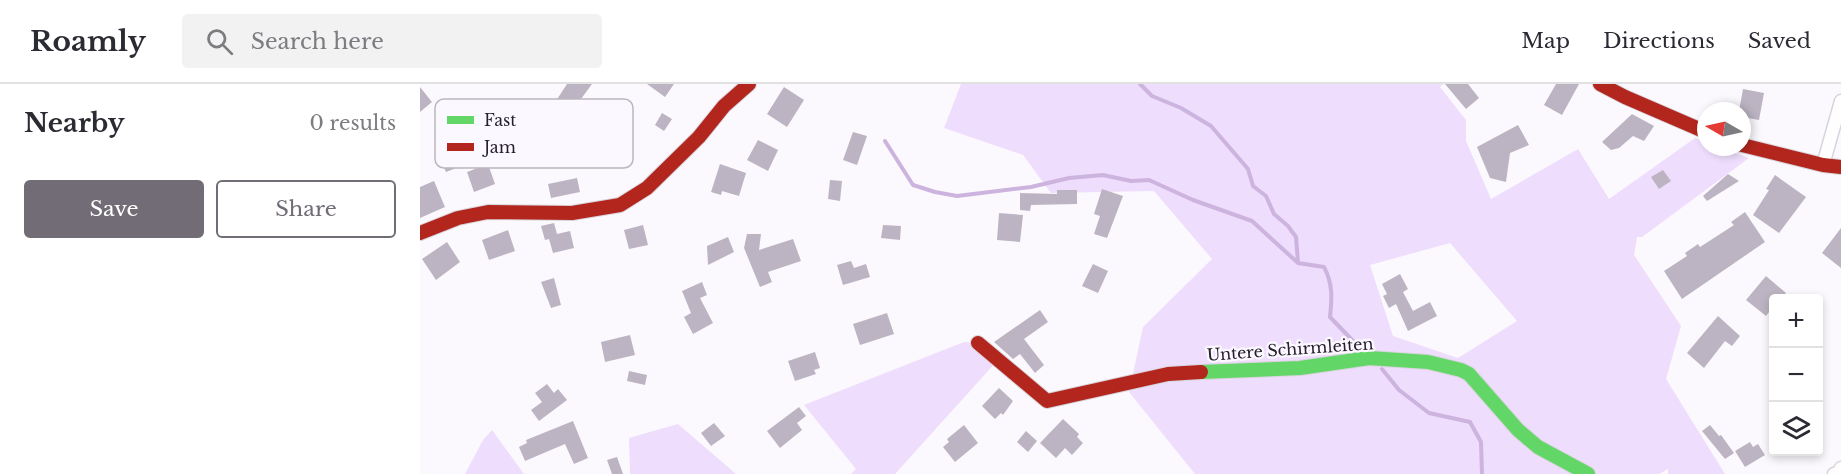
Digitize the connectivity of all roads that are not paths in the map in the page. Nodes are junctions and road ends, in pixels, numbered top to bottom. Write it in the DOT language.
graph roads {
  1 [pos="749,84"];
  2 [pos="1600,84"];
  3 [pos="1841,101"];
  4 [pos="1697,128"];
  5 [pos="1751,147"];
  6 [pos="1823,165"];
  7 [pos="1841,167"];
  8 [pos="420,233"];
  9 [pos="978,344"];
  10 [pos="1841,468"];
  11 [pos="1588,474"];
  12 [pos="1834,474"];
  1 -- 8 [label="street"];
  2 -- 4 [label="street"];
  3 -- 6 [label="street"];
  5 -- 6 [label="street"];
  6 -- 7 [label="street"];
  9 -- 11 [label="street, Untere Schirmleiten"];
  10 -- 12 [label="street"];
}
